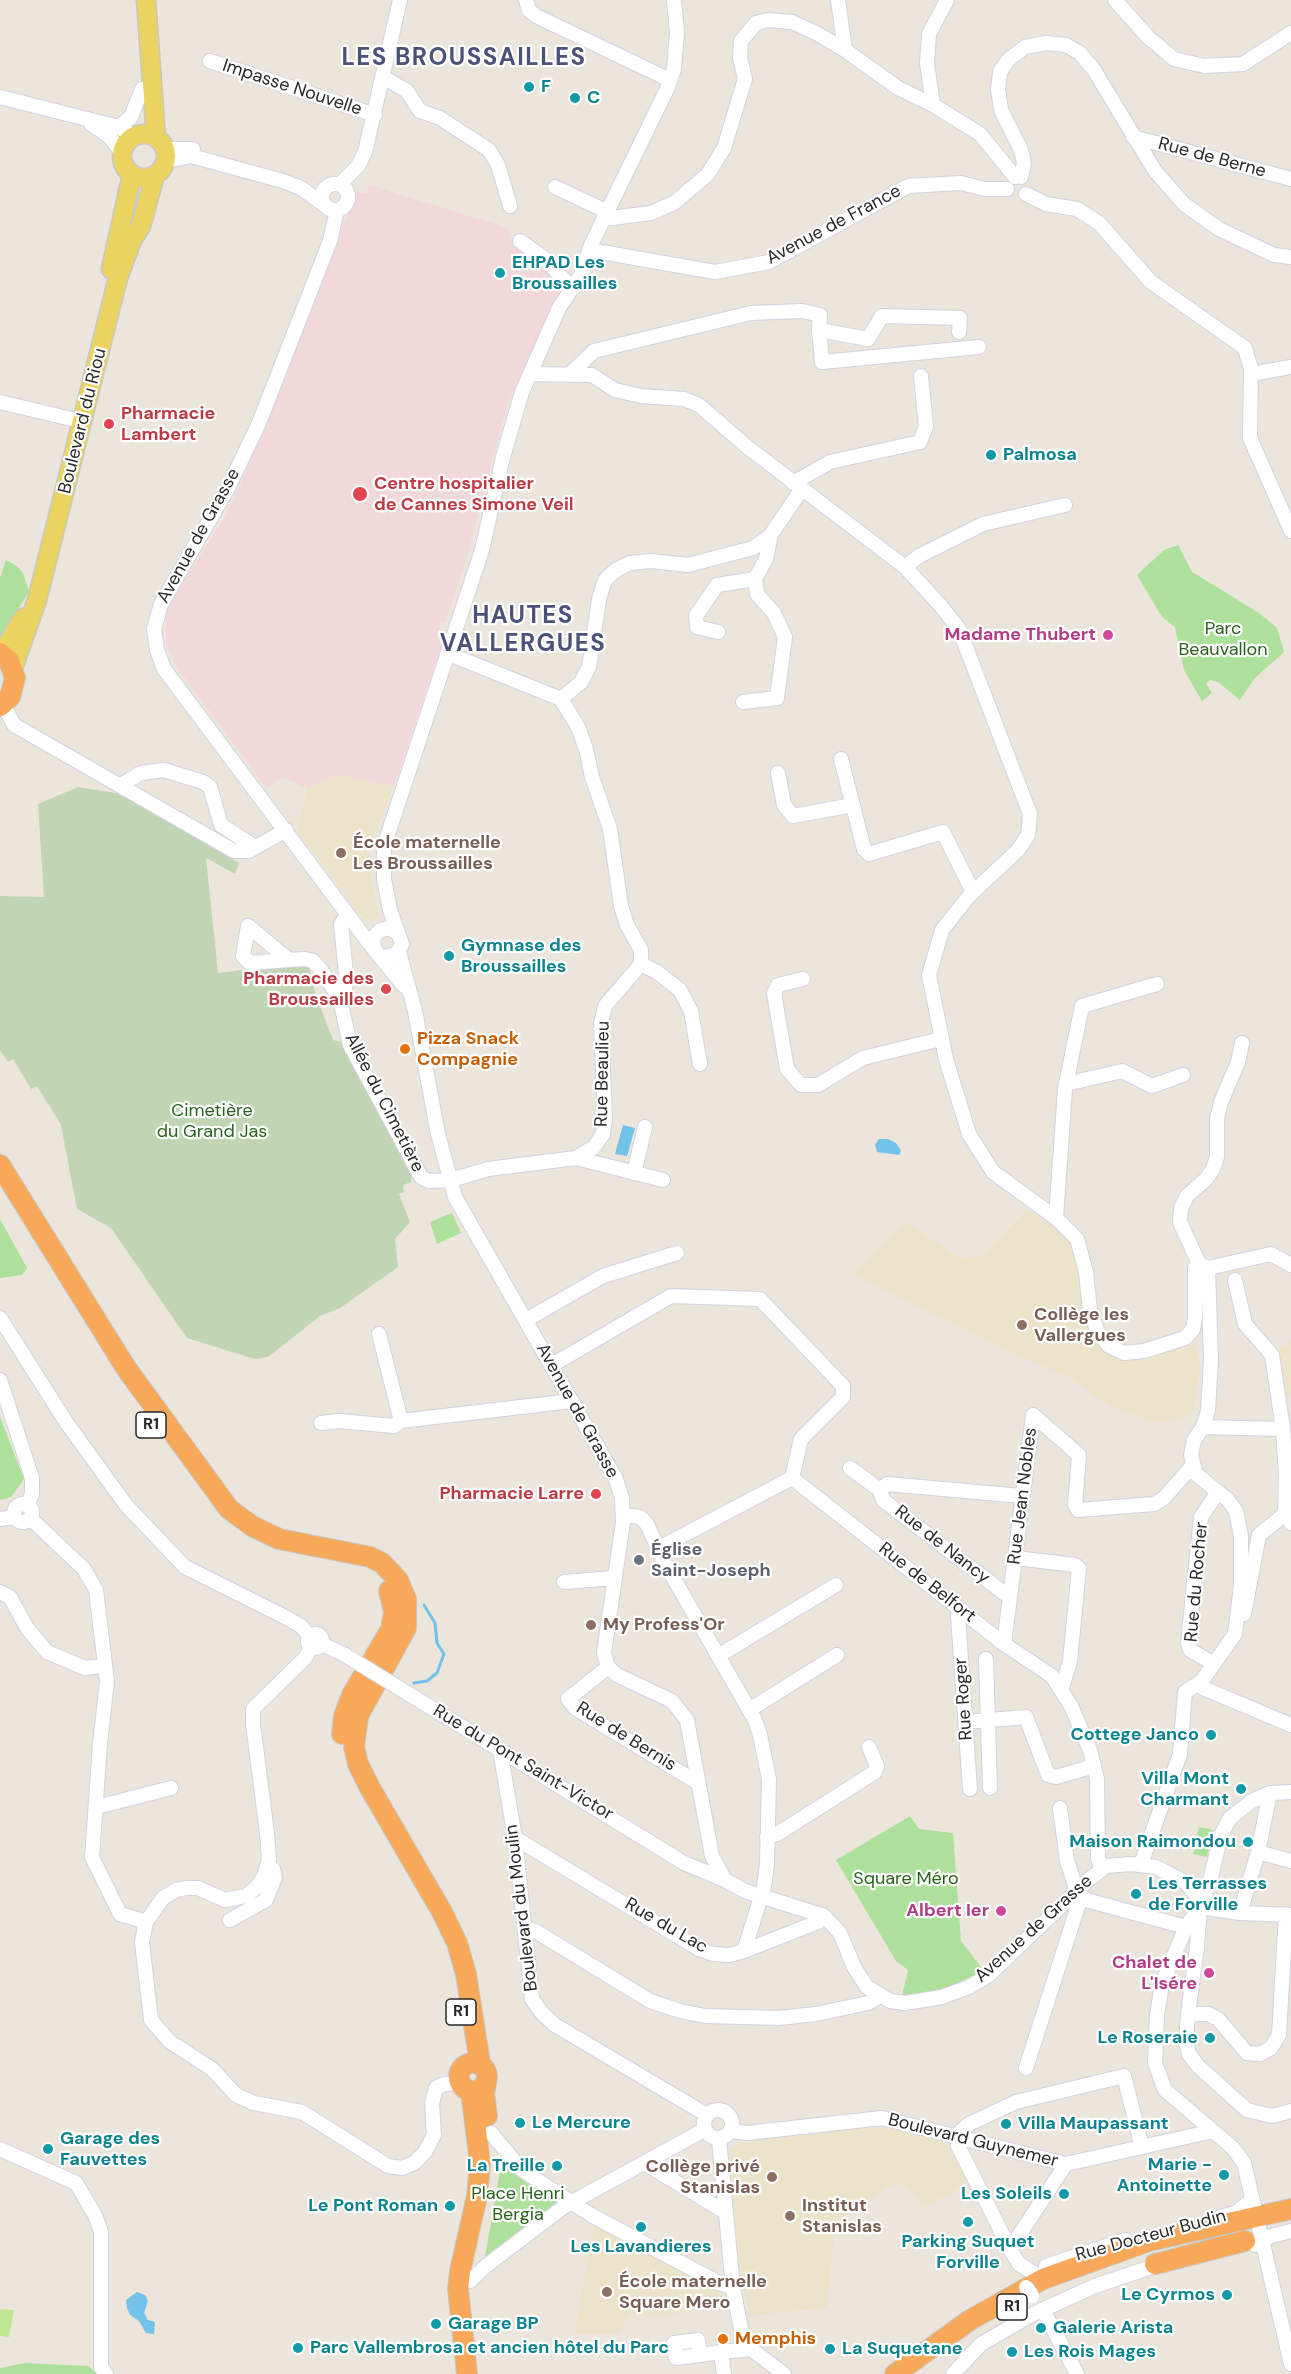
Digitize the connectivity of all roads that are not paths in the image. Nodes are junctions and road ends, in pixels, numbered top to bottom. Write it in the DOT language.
graph roads {
  1 [pos="136,0"];
  2 [pos="146,0"];
  3 [pos="400,0"];
  4 [pos="526,0"];
  5 [pos="675,0"];
  6 [pos="947,0"];
  7 [pos="1115,0"];
  8 [pos="841,2"];
  9 [pos="1291,33"];
  10 [pos="845,50"];
  11 [pos="210,61"];
  12 [pos="384,77"];
  13 [pos="670,80"];
  14 [pos="142,88"];
  15 [pos="0,97"];
  16 [pos="933,105"];
  17 [pos="375,115"];
  18 [pos="87,121"];
  19 [pos="119,127"];
  20 [pos="1133,136"];
  21 [pos="153,144"];
  22 [pos="123,155"];
  23 [pos="132,174"];
  24 [pos="154,176"];
  25 [pos="1291,179"];
  26 [pos="1014,181"];
  27 [pos="340,184"];
  28 [pos="555,187"];
  29 [pos="323,191"];
  30 [pos="510,206"];
  31 [pos="332,208"];
  32 [pos="606,215"];
  33 [pos="520,241"];
  34 [pos="590,250"];
  35 [pos="1291,257"];
  36 [pos="575,287"];
  37 [pos="819,330"];
  38 [pos="959,332"];
  39 [pos="979,347"];
  40 [pos="1291,367"];
  41 [pos="572,372"];
  42 [pos="530,374"];
  43 [pos="1251,374"];
  44 [pos="921,376"];
  45 [pos="0,402"];
  46 [pos="76,420"];
  47 [pos="798,486"];
  48 [pos="1065,506"];
  49 [pos="1291,531"];
  50 [pos="771,534"];
  51 [pos="905,567"];
  52 [pos="755,579"];
  53 [pos="718,632"];
  54 [pos="449,654"];
  55 [pos="4,657"];
  56 [pos="561,699"];
  57 [pos="743,702"];
  58 [pos="2,705"];
  59 [pos="841,759"];
  60 [pos="778,773"];
  61 [pos="122,785"];
  62 [pos="853,806"];
  63 [pos="286,830"];
  64 [pos="255,848"];
  65 [pos="973,892"];
  66 [pos="351,919"];
  67 [pos="385,932"];
  68 [pos="399,952"];
  69 [pos="378,953"];
  70 [pos="289,960"];
  71 [pos="641,964"];
  72 [pos="803,979"];
  73 [pos="1157,984"];
  74 [pos="410,992"];
  75 [pos="340,999"];
  76 [pos="942,1039"];
  77 [pos="1242,1043"];
  78 [pos="700,1064"];
  79 [pos="1183,1075"];
  80 [pos="1066,1084"];
  81 [pos="645,1127"];
  82 [pos="576,1158"];
  83 [pos="0,1165"];
  84 [pos="634,1173"];
  85 [pos="451,1180"];
  86 [pos="663,1180"];
  87 [pos="0,1191"];
  88 [pos="1056,1218"];
  89 [pos="677,1253"];
  90 [pos="1291,1265"];
  91 [pos="1203,1266"];
  92 [pos="1235,1280"];
  93 [pos="0,1318"];
  94 [pos="526,1320"];
  95 [pos="379,1334"];
  96 [pos="552,1365"];
  97 [pos="0,1380"];
  98 [pos="572,1401"];
  99 [pos="401,1421"];
  100 [pos="321,1423"];
  101 [pos="1203,1427"];
  102 [pos="1283,1429"];
  103 [pos="1192,1466"];
  104 [pos="850,1468"];
  105 [pos="792,1478"];
  106 [pos="880,1491"];
  107 [pos="1218,1492"];
  108 [pos="1022,1496"];
  109 [pos="29,1512"];
  110 [pos="624,1515"];
  111 [pos="1288,1518"];
  112 [pos="0,1519"];
  113 [pos="658,1548"];
  114 [pos="1016,1558"];
  115 [pos="614,1578"];
  116 [pos="564,1582"];
  117 [pos="836,1585"];
  118 [pos="0,1592"];
  119 [pos="1009,1597"];
  120 [pos="962,1610"];
  121 [pos="1234,1634"];
  122 [pos="314,1643"];
  123 [pos="1004,1644"];
  124 [pos="837,1655"];
  125 [pos="718,1656"];
  126 [pos="986,1659"];
  127 [pos="1214,1664"];
  128 [pos="104,1666"];
  129 [pos="608,1667"];
  130 [pos="1201,1682"];
  131 [pos="1062,1688"];
  132 [pos="749,1710"];
  133 [pos="987,1720"];
  134 [pos="965,1722"];
  135 [pos="1291,1725"];
  136 [pos="869,1747"];
  137 [pos="500,1750"];
  138 [pos="1094,1766"];
  139 [pos="698,1783"];
  140 [pos="171,1788"];
  141 [pos="990,1788"];
  142 [pos="970,1789"];
  143 [pos="1291,1792"];
  144 [pos="1270,1793"];
  145 [pos="97,1807"];
  146 [pos="1060,1808"];
  147 [pos="767,1837"];
  148 [pos="515,1838"];
  149 [pos="1258,1852"];
  150 [pos="1291,1861"];
  151 [pos="1141,1864"];
  152 [pos="268,1865"];
  153 [pos="1102,1869"];
  154 [pos="726,1880"];
  155 [pos="1077,1891"];
  156 [pos="760,1896"];
  157 [pos="1200,1906"];
  158 [pos="1240,1913"];
  159 [pos="1289,1914"];
  160 [pos="824,1916"];
  161 [pos="230,1920"];
  162 [pos="146,1922"];
  163 [pos="1186,1927"];
  164 [pos="525,1928"];
  165 [pos="744,1951"];
  166 [pos="880,1996"];
  167 [pos="1188,2014"];
  168 [pos="1026,2068"];
  169 [pos="475,2076"];
  170 [pos="1291,2111"];
  171 [pos="707,2115"];
  172 [pos="704,2130"];
  173 [pos="731,2131"];
  174 [pos="1213,2131"];
  175 [pos="491,2133"];
  176 [pos="957,2137"];
  177 [pos="719,2139"];
  178 [pos="1142,2147"];
  179 [pos="0,2149"];
  180 [pos="644,2163"];
  181 [pos="1066,2164"];
  182 [pos="572,2202"];
  183 [pos="1291,2209"];
  184 [pos="725,2212"];
  185 [pos="1291,2220"];
  186 [pos="1255,2226"];
  187 [pos="1291,2231"];
  188 [pos="1010,2249"];
  189 [pos="1155,2264"];
  190 [pos="473,2267"];
  191 [pos="1033,2281"];
  192 [pos="734,2288"];
  193 [pos="751,2349"];
  194 [pos="721,2352"];
  195 [pos="700,2355"];
  196 [pos="965,2359"];
  197 [pos="1291,2364"];
  198 [pos="911,2371"];
  199 [pos="105,2374"];
  200 [pos="467,2374"];
  201 [pos="724,2374"];
  202 [pos="784,2374"];
  203 [pos="953,2374"];
  204 [pos="967,2374"];
  205 [pos="1077,2374"];
  1 -- 14 [label="main road"];
  2 -- 21 [label="main road"];
  3 -- 12 [label="street"];
  4 -- 13 [label="street"];
  5 -- 13 [label="street"];
  6 -- 16 [label="street"];
  7 -- 9 [label="street"];
  8 -- 10 [label="street"];
  10 -- 16 [label="street"];
  10 -- 32 [label="street"];
  11 -- 17 [label="street, Impasse Nouvelle"];
  12 -- 17 [label="street"];
  12 -- 30 [label="street"];
  13 -- 32 [label="street"];
  14 -- 19 [label="street"];
  14 -- 21 [label="main road"];
  15 -- 18 [label="street"];
  16 -- 26 [label="street"];
  17 -- 27 [label="street"];
  18 -- 19 [label="street"];
  18 -- 22 [label="street"];
  19 -- 21 [label="street"];
  20 -- 25 [label="street, Rue de Berne"];
  20 -- 26 [label="street"];
  20 -- 35 [label="street"];
  21 -- 22 [label="main road"];
  21 -- 24 [label="main road"];
  21 -- 29 [label="street"];
  21 -- 31 [label="street"];
  22 -- 23 [label="main road"];
  23 -- 24 [label="main road"];
  23 -- 46 [label="main road, Boulevard du Riou"];
  24 -- 55 [label="main road, Boulevard du Riou"];
  26 -- 34 [label="street, Avenue de France"];
  26 -- 43 [label="street, Avenue de France"];
  27 -- 29 [label="street"];
  27 -- 31 [label="street, Avenue de Grasse"];
  28 -- 32 [label="street"];
  29 -- 31 [label="street, Avenue de Grasse"];
  31 -- 63 [label="street, Avenue de Grasse"];
  32 -- 34 [label="street"];
  33 -- 36 [label="street"];
  34 -- 36 [label="street"];
  36 -- 42 [label="street"];
  37 -- 38 [label="street"];
  37 -- 39 [label="street"];
  37 -- 41 [label="street"];
  40 -- 43 [label="street"];
  41 -- 42 [label="street"];
  41 -- 47 [label="street"];
  42 -- 54 [label="street"];
  43 -- 49 [label="street"];
  44 -- 47 [label="street"];
  45 -- 46 [label="street"];
  46 -- 55 [label="main road, Boulevard du Riou"];
  47 -- 50 [label="street"];
  47 -- 51 [label="street"];
  48 -- 51 [label="street"];
  50 -- 52 [label="street"];
  50 -- 56 [label="street"];
  51 -- 65 [label="street"];
  52 -- 53 [label="street"];
  52 -- 57 [label="street"];
  54 -- 56 [label="street"];
  54 -- 67 [label="street"];
  55 -- 58 [label="highway"];
  56 -- 71 [label="street"];
  58 -- 61 [label="street"];
  59 -- 62 [label="street"];
  60 -- 62 [label="street"];
  61 -- 64 [label="street"];
  61 -- 64 [label="street"];
  62 -- 65 [label="street"];
  63 -- 64 [label="street"];
  63 -- 66 [label="street, Avenue de Grasse"];
  65 -- 76 [label="street"];
  66 -- 67 [label="street, Avenue de Grasse"];
  66 -- 69 [label="street, Avenue de Grasse"];
  66 -- 75 [label="street"];
  67 -- 68 [label="street"];
  67 -- 69 [label="street"];
  68 -- 69 [label="street"];
  68 -- 74 [label="street"];
  69 -- 74 [label="street, Avenue de Grasse"];
  70 -- 75 [label="street, Allée du Cimetière"];
  71 -- 78 [label="street"];
  71 -- 82 [label="street, Rue Beaulieu"];
  72 -- 76 [label="street"];
  73 -- 80 [label="street"];
  74 -- 85 [label="street, Avenue de Grasse"];
  75 -- 85 [label="street, Allée du Cimetière"];
  76 -- 88 [label="street"];
  77 -- 91 [label="street"];
  79 -- 80 [label="street"];
  80 -- 88 [label="street"];
  81 -- 84 [label="street"];
  82 -- 84 [label="street"];
  82 -- 85 [label="street"];
  83 -- 169 [label="highway, R1"];
  84 -- 86 [label="street"];
  85 -- 94 [label="street, Avenue de Grasse"];
  87 -- 169 [label="highway, R1"];
  88 -- 91 [label="street"];
  89 -- 94 [label="street"];
  90 -- 91 [label="street"];
  91 -- 101 [label="street"];
  92 -- 102 [label="street"];
  93 -- 122 [label="street, Rue du Pont Saint-Victor"];
  94 -- 96 [label="street, Avenue de Grasse"];
  95 -- 99 [label="street"];
  96 -- 98 [label="street, Avenue de Grasse"];
  96 -- 105 [label="street"];
  97 -- 109 [label="street"];
  98 -- 99 [label="street"];
  98 -- 110 [label="street, Avenue de Grasse"];
  99 -- 100 [label="street"];
  101 -- 102 [label="street"];
  101 -- 103 [label="street"];
  102 -- 111 [label="street"];
  103 -- 107 [label="street"];
  103 -- 108 [label="street, Rue Jean Nobles"];
  104 -- 106 [label="street, Rue de Nancy"];
  105 -- 113 [label="street"];
  105 -- 120 [label="street, Rue de Belfort"];
  106 -- 108 [label="street"];
  106 -- 119 [label="street, Rue de Nancy"];
  107 -- 121 [label="street"];
  107 -- 127 [label="street, Rue du Rocher"];
  108 -- 114 [label="street, Rue Jean Nobles"];
  109 -- 112 [label="street"];
  109 -- 128 [label="street"];
  110 -- 113 [label="street"];
  110 -- 115 [label="street, Avenue de Grasse"];
  111 -- 121 [label="street"];
  113 -- 125 [label="street"];
  114 -- 119 [label="street, Rue Jean Nobles"];
  114 -- 131 [label="street"];
  115 -- 116 [label="street"];
  115 -- 129 [label="street, Avenue de Grasse"];
  117 -- 125 [label="street"];
  118 -- 128 [label="street"];
  119 -- 123 [label="street, Rue Jean Nobles"];
  120 -- 123 [label="street, Rue de Belfort"];
  120 -- 134 [label="street, Rue Roger"];
  121 -- 127 [label="street"];
  122 -- 137 [label="street, Rue du Pont Saint-Victor, bridge"];
  122 -- 152 [label="street"];
  123 -- 131 [label="street, Rue de Belfort"];
  124 -- 132 [label="street"];
  125 -- 132 [label="street"];
  126 -- 133 [label="street"];
  127 -- 130 [label="street"];
  128 -- 145 [label="street"];
  129 -- 139 [label="street"];
  129 -- 139 [label="street, Rue de Bernis"];
  130 -- 135 [label="street"];
  130 -- 151 [label="street"];
  131 -- 138 [label="street"];
  132 -- 147 [label="street"];
  133 -- 134 [label="street"];
  133 -- 138 [label="street"];
  133 -- 141 [label="street"];
  134 -- 142 [label="street, Rue Roger"];
  136 -- 147 [label="street"];
  137 -- 148 [label="street, Boulevard du Moulin"];
  137 -- 154 [label="street, Rue du Pont Saint-Victor"];
  138 -- 153 [label="street"];
  139 -- 154 [label="street"];
  140 -- 145 [label="street"];
  143 -- 144 [label="street"];
  144 -- 149 [label="street"];
  144 -- 157 [label="street"];
  145 -- 162 [label="street"];
  146 -- 155 [label="street"];
  147 -- 156 [label="street"];
  148 -- 164 [label="street, Boulevard du Moulin"];
  148 -- 165 [label="street, Rue du Lac"];
  149 -- 150 [label="street"];
  149 -- 158 [label="street"];
  151 -- 153 [label="street, Avenue de Grasse"];
  151 -- 157 [label="street, Avenue de Grasse"];
  152 -- 161 [label="street"];
  152 -- 162 [label="street"];
  153 -- 155 [label="street, Avenue de Grasse"];
  154 -- 156 [label="street"];
  155 -- 163 [label="street"];
  155 -- 166 [label="street, Avenue de Grasse"];
  155 -- 168 [label="street"];
  156 -- 160 [label="street"];
  156 -- 165 [label="street"];
  157 -- 158 [label="street"];
  157 -- 163 [label="street"];
  157 -- 167 [label="street"];
  158 -- 159 [label="street"];
  159 -- 167 [label="street"];
  160 -- 165 [label="street, Rue du Lac"];
  160 -- 166 [label="street"];
  162 -- 169 [label="street"];
  163 -- 174 [label="street"];
  164 -- 166 [label="street"];
  164 -- 171 [label="street, Boulevard du Moulin"];
  167 -- 170 [label="street"];
  169 -- 175 [label="highway, R1"];
  169 -- 190 [label="highway, R1"];
  171 -- 172 [label="street"];
  171 -- 173 [label="street"];
  172 -- 177 [label="street"];
  172 -- 180 [label="street"];
  173 -- 176 [label="street, Boulevard Guynemer"];
  173 -- 177 [label="street"];
  174 -- 178 [label="street, Boulevard Guynemer"];
  174 -- 186 [label="street"];
  175 -- 182 [label="street"];
  175 -- 190 [label="highway, R1"];
  176 -- 178 [label="street"];
  176 -- 181 [label="street, Boulevard Guynemer"];
  176 -- 188 [label="street"];
  177 -- 184 [label="street"];
  178 -- 181 [label="street, Boulevard Guynemer"];
  179 -- 199 [label="street"];
  180 -- 182 [label="street"];
  180 -- 184 [label="street"];
  181 -- 188 [label="street"];
  182 -- 190 [label="street"];
  182 -- 192 [label="street"];
  183 -- 186 [label="highway, R1"];
  184 -- 192 [label="street"];
  185 -- 186 [label="highway, R1"];
  186 -- 187 [label="street, Rue Docteur Budin"];
  186 -- 189 [label="highway"];
  186 -- 191 [label="highway, R1"];
  186 -- 191 [label="street, Rue Docteur Budin"];
  186 -- 197 [label="street"];
  188 -- 191 [label="street"];
  189 -- 191 [label="street"];
  190 -- 200 [label="highway, R1"];
  191 -- 196 [label="street"];
  191 -- 198 [label="highway, R1"];
  191 -- 205 [label="street"];
  192 -- 193 [label="street"];
  193 -- 194 [label="street"];
  193 -- 202 [label="street"];
  194 -- 195 [label="street"];
  194 -- 201 [label="street"];
  196 -- 203 [label="street"];
  196 -- 204 [label="street"];
}
